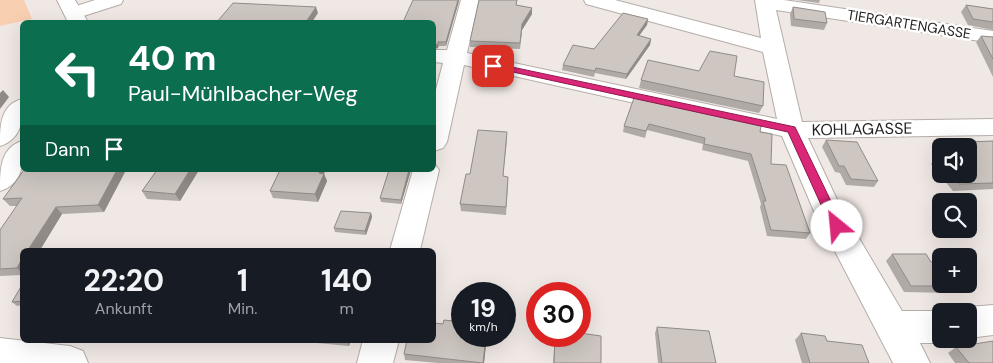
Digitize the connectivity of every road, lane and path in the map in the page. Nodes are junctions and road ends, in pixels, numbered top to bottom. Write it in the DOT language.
graph roads {
  1 [pos="114,0"];
  2 [pos="470,0"];
  3 [pos="593,0"];
  4 [pos="765,1"];
  5 [pos="72,15"];
  6 [pos="993,37"];
  7 [pos="773,48"];
  8 [pos="445,57"];
  9 [pos="20,110"];
  10 [pos="436,127"];
  11 [pos="993,127"];
  12 [pos="792,130"];
  13 [pos="0,137"];
  14 [pos="20,153"];
  15 [pos="425,172"];
  16 [pos="0,181"];
  17 [pos="406,248"];
  18 [pos="993,320"];
  19 [pos="977,322"];
  20 [pos="893,327"];
  21 [pos="932,327"];
  22 [pos="380,343"];
  23 [pos="0,355"];
  24 [pos="70,363"];
  25 [pos="375,363"];
  26 [pos="912,363"];
  1 -- 5 [label="street"];
  2 -- 8 [label="street"];
  3 -- 7 [label="street"];
  4 -- 6 [label="street, TIERGARTENGASSE"];
  4 -- 7 [label="street"];
  7 -- 12 [label="street"];
  8 -- 10 [label="street"];
  8 -- 12 [label="street, KOHLAGASSE"];
  9 -- 13 [label="street"];
  11 -- 12 [label="street, KOHLAGASSE"];
  12 -- 20 [label="street"];
  14 -- 16 [label="street"];
  15 -- 17 [label="street"];
  18 -- 19 [label="street"];
  20 -- 21 [label="street"];
  20 -- 26 [label="street"];
  22 -- 25 [label="street"];
  23 -- 24 [label="street"];
}
